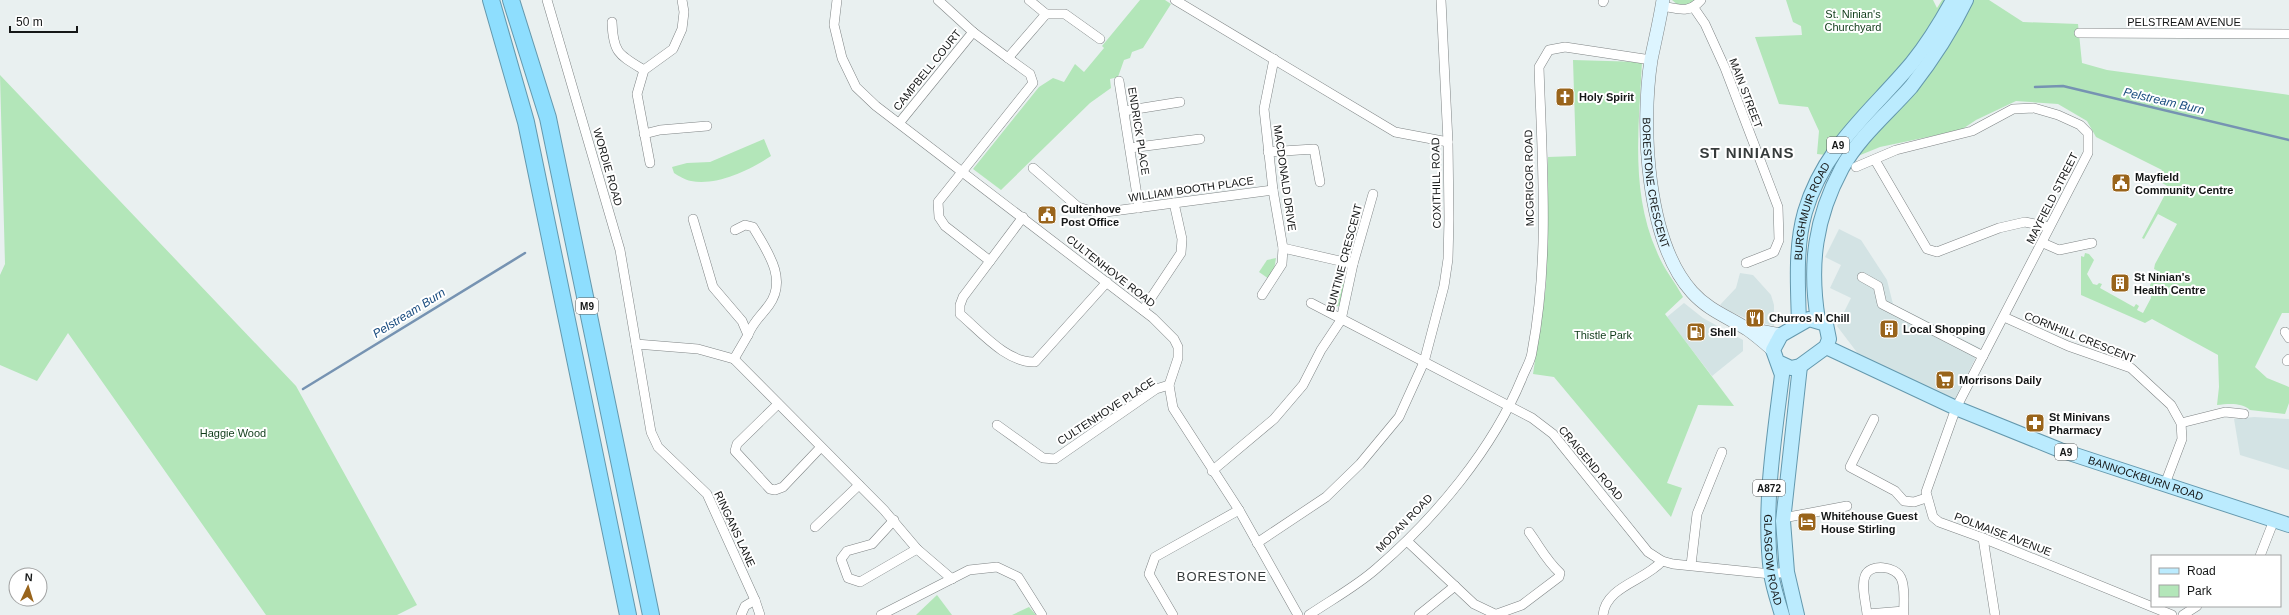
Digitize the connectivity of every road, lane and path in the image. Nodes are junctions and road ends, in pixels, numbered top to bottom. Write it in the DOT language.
graph roads {
  1 [pos="491,0"];
  2 [pos="512,0"];
  3 [pos="547,0"];
  4 [pos="682,0"];
  5 [pos="836,0"];
  6 [pos="938,0"];
  7 [pos="1029,0"];
  8 [pos="1175,0"];
  9 [pos="1441,0"];
  10 [pos="1701,0"];
  11 [pos="1953,0"];
  12 [pos="1966,0"];
  13 [pos="1662,3"];
  14 [pos="1694,8"];
  15 [pos="1046,14"];
  16 [pos="612,22"];
  17 [pos="973,32"];
  18 [pos="2079,33"];
  19 [pos="2289,34"];
  20 [pos="1100,39"];
  21 [pos="1008,58"];
  22 [pos="1274,59"];
  23 [pos="1651,60"];
  24 [pos="644,70"];
  25 [pos="1120,80"];
  26 [pos="1180,102"];
  27 [pos="1124,111"];
  28 [pos="900,122"];
  29 [pos="707,126"];
  30 [pos="644,134"];
  31 [pos="1200,139"];
  32 [pos="1448,142"];
  33 [pos="1130,148"];
  34 [pos="1268,152"];
  35 [pos="1875,160"];
  36 [pos="650,163"];
  37 [pos="1856,167"];
  38 [pos="1033,168"];
  39 [pos="963,173"];
  40 [pos="1320,182"];
  41 [pos="1273,190"];
  42 [pos="1373,194"];
  43 [pos="1174,203"];
  44 [pos="1139,208"];
  45 [pos="692,218"];
  46 [pos="1023,218"];
  47 [pos="2049,227"];
  48 [pos="735,230"];
  49 [pos="2043,243"];
  50 [pos="2092,243"];
  51 [pos="1283,248"];
  52 [pos="990,261"];
  53 [pos="1746,263"];
  54 [pos="1353,264"];
  55 [pos="1862,277"];
  56 [pos="1107,282"];
  57 [pos="1262,295"];
  58 [pos="1311,303"];
  59 [pos="1143,310"];
  60 [pos="2004,317"];
  61 [pos="1341,320"];
  62 [pos="1822,322"];
  63 [pos="1799,323"];
  64 [pos="1748,329"];
  65 [pos="748,335"];
  66 [pos="1781,335"];
  67 [pos="636,344"];
  68 [pos="1826,347"];
  69 [pos="1775,356"];
  70 [pos="1982,356"];
  71 [pos="1852,358"];
  72 [pos="734,359"];
  73 [pos="1424,362"];
  74 [pos="1800,366"];
  75 [pos="1169,385"];
  76 [pos="778,404"];
  77 [pos="1510,408"];
  78 [pos="1956,408"];
  79 [pos="2244,414"];
  80 [pos="1874,419"];
  81 [pos="2181,423"];
  82 [pos="997,425"];
  83 [pos="821,446"];
  84 [pos="1722,452"];
  85 [pos="1212,471"];
  86 [pos="2165,484"];
  87 [pos="859,485"];
  88 [pos="1926,498"];
  89 [pos="1846,506"];
  90 [pos="1239,510"];
  91 [pos="1783,518"];
  92 [pos="894,520"];
  93 [pos="2274,520"];
  94 [pos="2289,525"];
  95 [pos="815,527"];
  96 [pos="1528,532"];
  97 [pos="1983,538"];
  98 [pos="1407,541"];
  99 [pos="1257,543"];
  100 [pos="917,549"];
  101 [pos="2260,555"];
  102 [pos="1662,561"];
  103 [pos="1690,566"];
  104 [pos="1787,572"];
  105 [pos="1771,574"];
  106 [pos="952,579"];
  107 [pos="1455,586"];
  108 [pos="755,600"];
  109 [pos="2151,606"];
  110 [pos="2152,607"];
  111 [pos="2196,607"];
  112 [pos="899,611"];
  113 [pos="1904,613"];
  114 [pos="628,615"];
  115 [pos="651,615"];
  116 [pos="742,615"];
  117 [pos="760,615"];
  118 [pos="881,615"];
  119 [pos="1042,615"];
  120 [pos="1173,615"];
  121 [pos="1298,615"];
  122 [pos="1309,615"];
  123 [pos="1419,615"];
  124 [pos="1497,615"];
  125 [pos="1604,615"];
  126 [pos="1782,615"];
  127 [pos="1798,615"];
  128 [pos="1995,615"];
  129 [pos="2172,615"];
  130 [pos="2183,615"];
  1 -- 114 [label="highway, M9"];
  2 -- 115 [label="highway, M9"];
  3 -- 67 [label="street, WORDIE ROAD"];
  4 -- 24 [label="street"];
  5 -- 28 [label="street, CULTENHOVE ROAD"];
  6 -- 17 [label="street, CAMPBELL COURT"];
  7 -- 15 [label="street"];
  8 -- 22 [label="street"];
  9 -- 32 [label="street, COXITHILL ROAD"];
  10 -- 14 [label="street"];
  11 -- 63 [label="main road, BURGHMUIR ROAD / A9"];
  12 -- 62 [label="main road, BURGHMUIR ROAD / A9"];
  13 -- 14 [label="street"];
  13 -- 23 [label="main road, BORESTONE CRESCENT"];
  14 -- 53 [label="street, MAIN STREET"];
  15 -- 20 [label="street"];
  15 -- 21 [label="street"];
  16 -- 24 [label="street"];
  17 -- 21 [label="street, CAMPBELL COURT"];
  17 -- 28 [label="street, CAMPBELL COURT"];
  18 -- 19 [label="street, PELSTREAM AVENUE"];
  21 -- 39 [label="street, CAMPBELL COURT"];
  22 -- 32 [label="street"];
  22 -- 34 [label="street, MACDONALD DRIVE"];
  23 -- 64 [label="main road, BORESTONE CRESCENT"];
  23 -- 77 [label="street, MCGRIGOR ROAD"];
  24 -- 30 [label="street"];
  25 -- 27 [label="street, ENDRICK PLACE"];
  26 -- 27 [label="street"];
  27 -- 33 [label="street, ENDRICK PLACE"];
  28 -- 39 [label="street, CULTENHOVE ROAD"];
  29 -- 30 [label="street"];
  30 -- 36 [label="street"];
  31 -- 33 [label="street"];
  32 -- 73 [label="street, COXITHILL ROAD"];
  33 -- 44 [label="street, ENDRICK PLACE"];
  34 -- 40 [label="street"];
  34 -- 41 [label="street, MACDONALD DRIVE"];
  35 -- 37 [label="street, MAYFIELD STREET"];
  35 -- 47 [label="street"];
  35 -- 47 [label="street, MAYFIELD STREET"];
  38 -- 44 [label="street, WILLIAM BOOTH PLACE"];
  39 -- 46 [label="street, CULTENHOVE ROAD"];
  39 -- 52 [label="street"];
  41 -- 43 [label="street, WILLIAM BOOTH PLACE"];
  41 -- 51 [label="street, MACDONALD DRIVE"];
  42 -- 54 [label="street, BUNTINE CRESCENT"];
  43 -- 44 [label="street, WILLIAM BOOTH PLACE"];
  43 -- 59 [label="street"];
  45 -- 65 [label="street"];
  46 -- 52 [label="street"];
  46 -- 56 [label="street, CULTENHOVE ROAD"];
  47 -- 49 [label="street, MAYFIELD STREET"];
  48 -- 65 [label="street"];
  49 -- 50 [label="street"];
  49 -- 60 [label="street, MAYFIELD STREET"];
  51 -- 54 [label="street"];
  51 -- 57 [label="street, MACDONALD DRIVE"];
  52 -- 56 [label="street"];
  54 -- 61 [label="street, BUNTINE CRESCENT"];
  55 -- 70 [label="street"];
  56 -- 59 [label="street, CULTENHOVE ROAD"];
  58 -- 61 [label="street, CRAIGEND ROAD"];
  59 -- 75 [label="street, CULTENHOVE ROAD"];
  60 -- 70 [label="street, MAYFIELD STREET"];
  60 -- 81 [label="street, CORNHILL CRESCENT"];
  61 -- 73 [label="street, CRAIGEND ROAD"];
  61 -- 85 [label="street, BUNTINE CRESCENT"];
  62 -- 63 [label="main road"];
  62 -- 68 [label="main road, A9"];
  62 -- 71 [label="main road, BANNOCKBURN ROAD / A9"];
  63 -- 66 [label="main road"];
  64 -- 66 [label="main road, BORESTONE CRESCENT"];
  64 -- 69 [label="main road, BORESTONE CRESCENT"];
  65 -- 72 [label="street"];
  66 -- 69 [label="main road"];
  67 -- 72 [label="street"];
  67 -- 108 [label="street, RINGANS LANE"];
  68 -- 71 [label="main road, BANNOCKBURN ROAD / A9"];
  68 -- 74 [label="main road"];
  69 -- 74 [label="main road"];
  69 -- 105 [label="main road, GLASGOW ROAD / A872"];
  70 -- 78 [label="street, MAYFIELD STREET"];
  71 -- 78 [label="main road, BANNOCKBURN ROAD / A9"];
  72 -- 76 [label="street"];
  73 -- 77 [label="street, CRAIGEND ROAD"];
  73 -- 99 [label="street, COXITHILL ROAD"];
  74 -- 91 [label="main road, GLASGOW ROAD / A872"];
  75 -- 82 [label="street, CULTENHOVE PLACE"];
  75 -- 85 [label="street, CULTENHOVE ROAD"];
  76 -- 83 [label="street"];
  76 -- 83 [label="street"];
  77 -- 98 [label="street, MODAN ROAD"];
  77 -- 102 [label="street, CRAIGEND ROAD"];
  78 -- 86 [label="main road, BANNOCKBURN ROAD / A9"];
  78 -- 88 [label="street"];
  79 -- 81 [label="street"];
  80 -- 88 [label="street"];
  81 -- 86 [label="street"];
  83 -- 87 [label="street"];
  84 -- 103 [label="street"];
  85 -- 90 [label="street, CULTENHOVE ROAD"];
  86 -- 93 [label="main road, BANNOCKBURN ROAD / A9"];
  87 -- 92 [label="street"];
  87 -- 95 [label="street"];
  88 -- 97 [label="street, POLMAISE AVENUE"];
  89 -- 91 [label="street"];
  90 -- 99 [label="street, CULTENHOVE ROAD"];
  90 -- 120 [label="street"];
  91 -- 104 [label="main road, GLASGOW ROAD / A872"];
  92 -- 100 [label="street"];
  92 -- 100 [label="street"];
  93 -- 94 [label="main road, BANNOCKBURN ROAD / A9"];
  93 -- 101 [label="street"];
  96 -- 124 [label="street"];
  97 -- 109 [label="street, POLMAISE AVENUE"];
  97 -- 128 [label="street"];
  98 -- 107 [label="street"];
  98 -- 122 [label="street, MODAN ROAD"];
  99 -- 121 [label="street, CULTENHOVE ROAD"];
  100 -- 106 [label="street"];
  102 -- 103 [label="street"];
  102 -- 125 [label="street"];
  103 -- 105 [label="street"];
  104 -- 105 [label="street"];
  104 -- 127 [label="main road, GLASGOW ROAD / A872"];
  105 -- 126 [label="main road, GLASGOW ROAD / A872"];
  106 -- 112 [label="street"];
  106 -- 119 [label="street"];
  107 -- 123 [label="street"];
  107 -- 124 [label="street"];
  108 -- 116 [label="street"];
  108 -- 117 [label="street, RINGANS LANE"];
  110 -- 129 [label="street, POLMAISE AVENUE"];
  111 -- 130 [label="street"];
  112 -- 118 [label="street"];
  113 -- 113 [label="street"];
}
